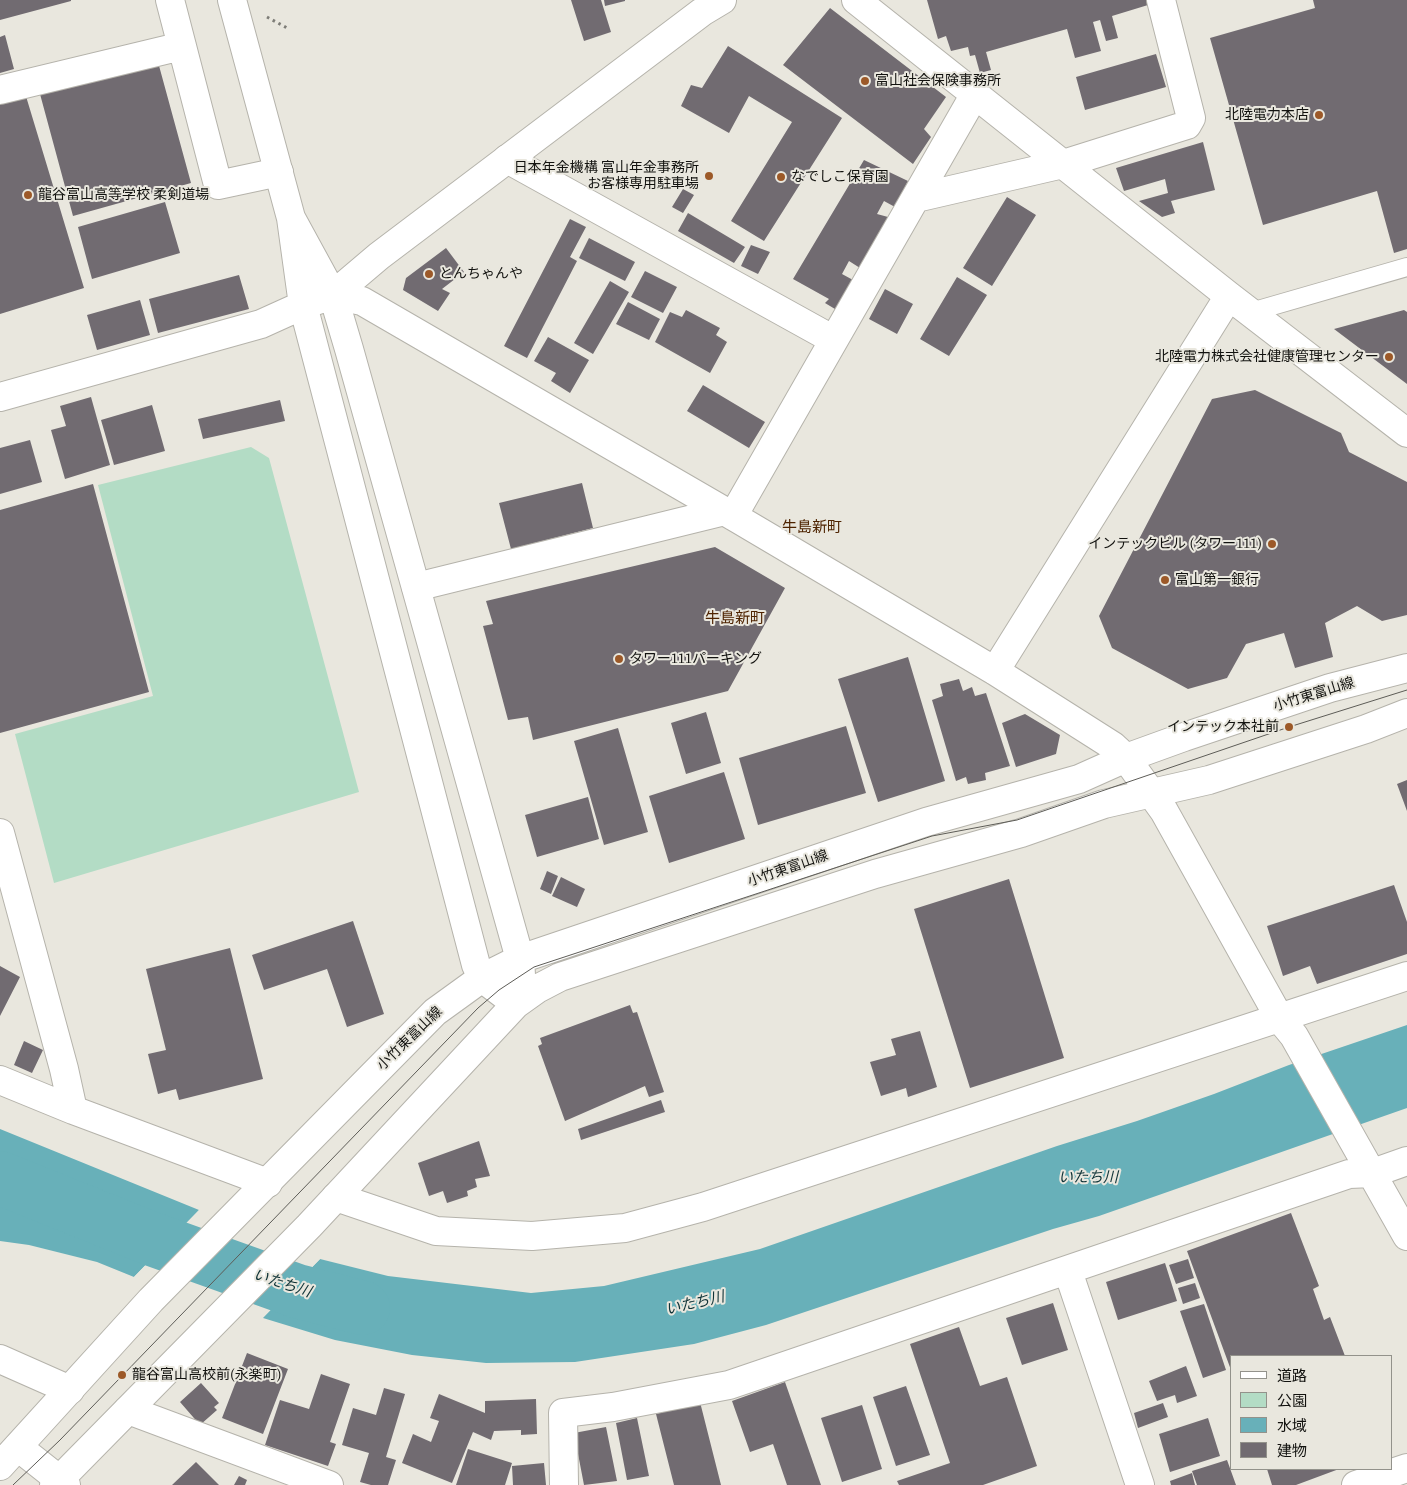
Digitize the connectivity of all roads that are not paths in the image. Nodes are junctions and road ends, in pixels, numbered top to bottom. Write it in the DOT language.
graph roads {
  1 [pos="170,0"];
  2 [pos="232,0"];
  3 [pos="856,0"];
  4 [pos="1161,0"];
  5 [pos="708,4"];
  6 [pos="182,46"];
  7 [pos="0,90"];
  8 [pos="975,94"];
  9 [pos="507,159"];
  10 [pos="1063,164"];
  11 [pos="279,172"];
  12 [pos="916,198"];
  13 [pos="291,218"];
  14 [pos="1407,267"];
  15 [pos="333,294"];
  16 [pos="1240,304"];
  17 [pos="303,305"];
  18 [pos="834,340"];
  19 [pos="0,397"];
  20 [pos="1407,433"];
  21 [pos="729,513"];
  22 [pos="416,587"];
  23 [pos="1407,668"];
  24 [pos="995,671"];
  25 [pos="1407,713"];
  26 [pos="1126,758"];
  27 [pos="1149,792"];
  28 [pos="0,833"];
  29 [pos="520,959"];
  30 [pos="1407,976"];
  31 [pos="482,978"];
  32 [pos="516,1004"];
  33 [pos="1287,1027"];
  34 [pos="0,1080"];
  35 [pos="72,1110"];
  36 [pos="1407,1162"];
  37 [pos="1372,1173"];
  38 [pos="268,1183"];
  39 [pos="336,1197"];
  40 [pos="1407,1236"];
  41 [pos="1068,1271"];
  42 [pos="0,1359"];
  43 [pos="70,1390"];
  44 [pos="128,1410"];
  45 [pos="9,1457"];
  46 [pos="1407,1468"];
  47 [pos="59,1483"];
  48 [pos="329,1485"];
  49 [pos="564,1485"];
  50 [pos="1140,1485"];
  51 [pos="1356,1485"];
  1 -- 6 [label="street"];
  2 -- 11 [label="street"];
  3 -- 8 [label="street"];
  4 -- 10 [label="street"];
  5 -- 9 [label="street"];
  6 -- 7 [label="street"];
  6 -- 11 [label="street"];
  8 -- 10 [label="street"];
  8 -- 12 [label="street"];
  9 -- 15 [label="street"];
  9 -- 18 [label="street"];
  10 -- 12 [label="street"];
  10 -- 16 [label="street"];
  11 -- 13 [label="street"];
  12 -- 18 [label="street"];
  13 -- 15 [label="street"];
  13 -- 17 [label="street"];
  14 -- 16 [label="lane"];
  15 -- 17 [label="street"];
  15 -- 21 [label="street"];
  15 -- 22 [label="street"];
  16 -- 20 [label="street"];
  16 -- 24 [label="street"];
  17 -- 19 [label="street"];
  17 -- 31 [label="street"];
  18 -- 21 [label="street"];
  21 -- 22 [label="street"];
  21 -- 24 [label="street"];
  22 -- 29 [label="street"];
  23 -- 26 [label="street, 小竹東富山線"];
  24 -- 26 [label="street"];
  25 -- 27 [label="street"];
  26 -- 27 [label="street"];
  26 -- 29 [label="street, 小竹東富山線"];
  27 -- 32 [label="street"];
  27 -- 33 [label="street"];
  28 -- 35 [label="street"];
  29 -- 31 [label="street, 小竹東富山線"];
  29 -- 32 [label="street"];
  30 -- 33 [label="street"];
  31 -- 32 [label="street"];
  31 -- 38 [label="street, 小竹東富山線"];
  32 -- 39 [label="street"];
  33 -- 37 [label="street"];
  33 -- 39 [label="street"];
  34 -- 35 [label="street"];
  35 -- 38 [label="street"];
  36 -- 37 [label="street"];
  37 -- 40 [label="street"];
  37 -- 41 [label="street"];
  38 -- 43 [label="street, 小竹東富山線"];
  39 -- 44 [label="street"];
  41 -- 49 [label="street"];
  41 -- 50 [label="street"];
  42 -- 43 [label="street"];
  43 -- 45 [label="street, 小竹東富山線"];
  44 -- 47 [label="street"];
  44 -- 48 [label="street"];
  45 -- 47 [label="street"];
  46 -- 51 [label="street"];
}
